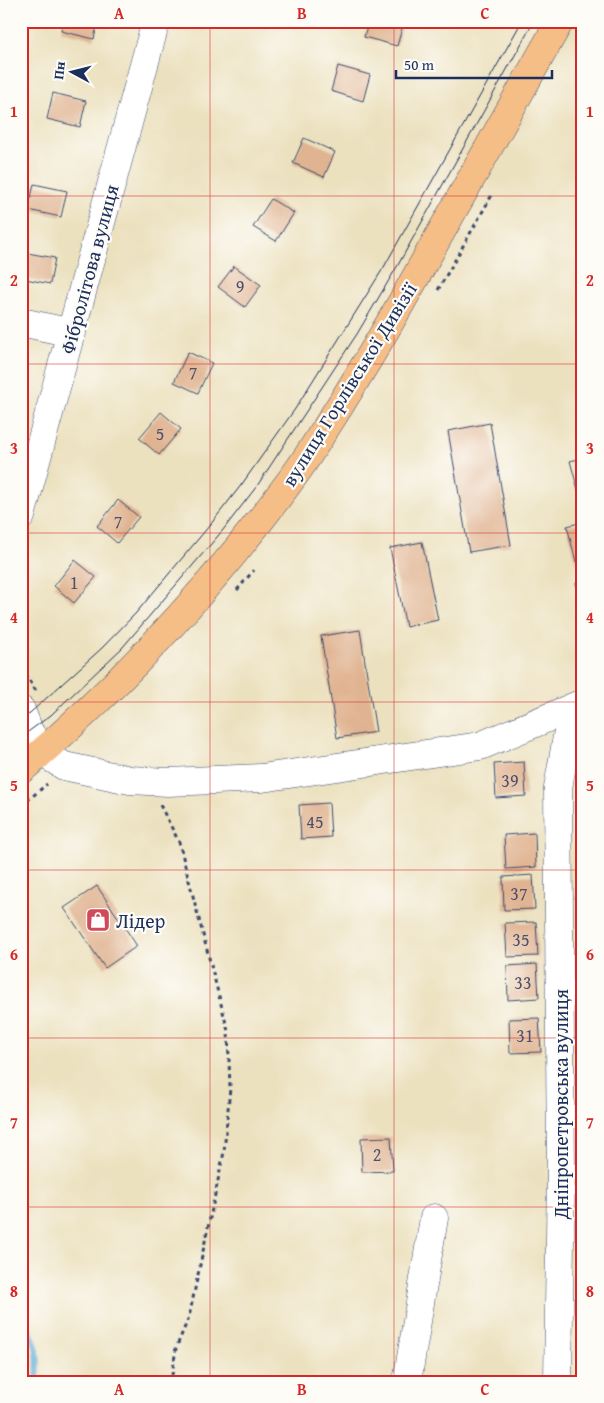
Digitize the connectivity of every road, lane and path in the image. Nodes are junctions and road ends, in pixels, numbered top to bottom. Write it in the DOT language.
graph roads {
  1 [pos="156,21"];
  2 [pos="560,21"];
  3 [pos="21,322"];
  4 [pos="72,333"];
  5 [pos="21,516"];
  6 [pos="577,705"];
  7 [pos="21,710"];
  8 [pos="42,752"];
  9 [pos="21,770"];
  10 [pos="144,781"];
  11 [pos="434,1218"];
  12 [pos="171,1382"];
  13 [pos="407,1382"];
  14 [pos="558,1382"];
  1 -- 4 [label="street, Фібролітова вулиця"];
  2 -- 8 [label="main road, вулиця Горлівської Дивізії"];
  3 -- 4 [label="street"];
  4 -- 5 [label="street, Фібролітова вулиця"];
  6 -- 10 [label="street"];
  6 -- 14 [label="street, Дніпропетровська вулиця"];
  7 -- 8 [label="street"];
  8 -- 9 [label="main road, вулиця Горлівської Дивізії"];
  8 -- 10 [label="street"];
  10 -- 12 [label="path"];
  11 -- 13 [label="street"];
}
